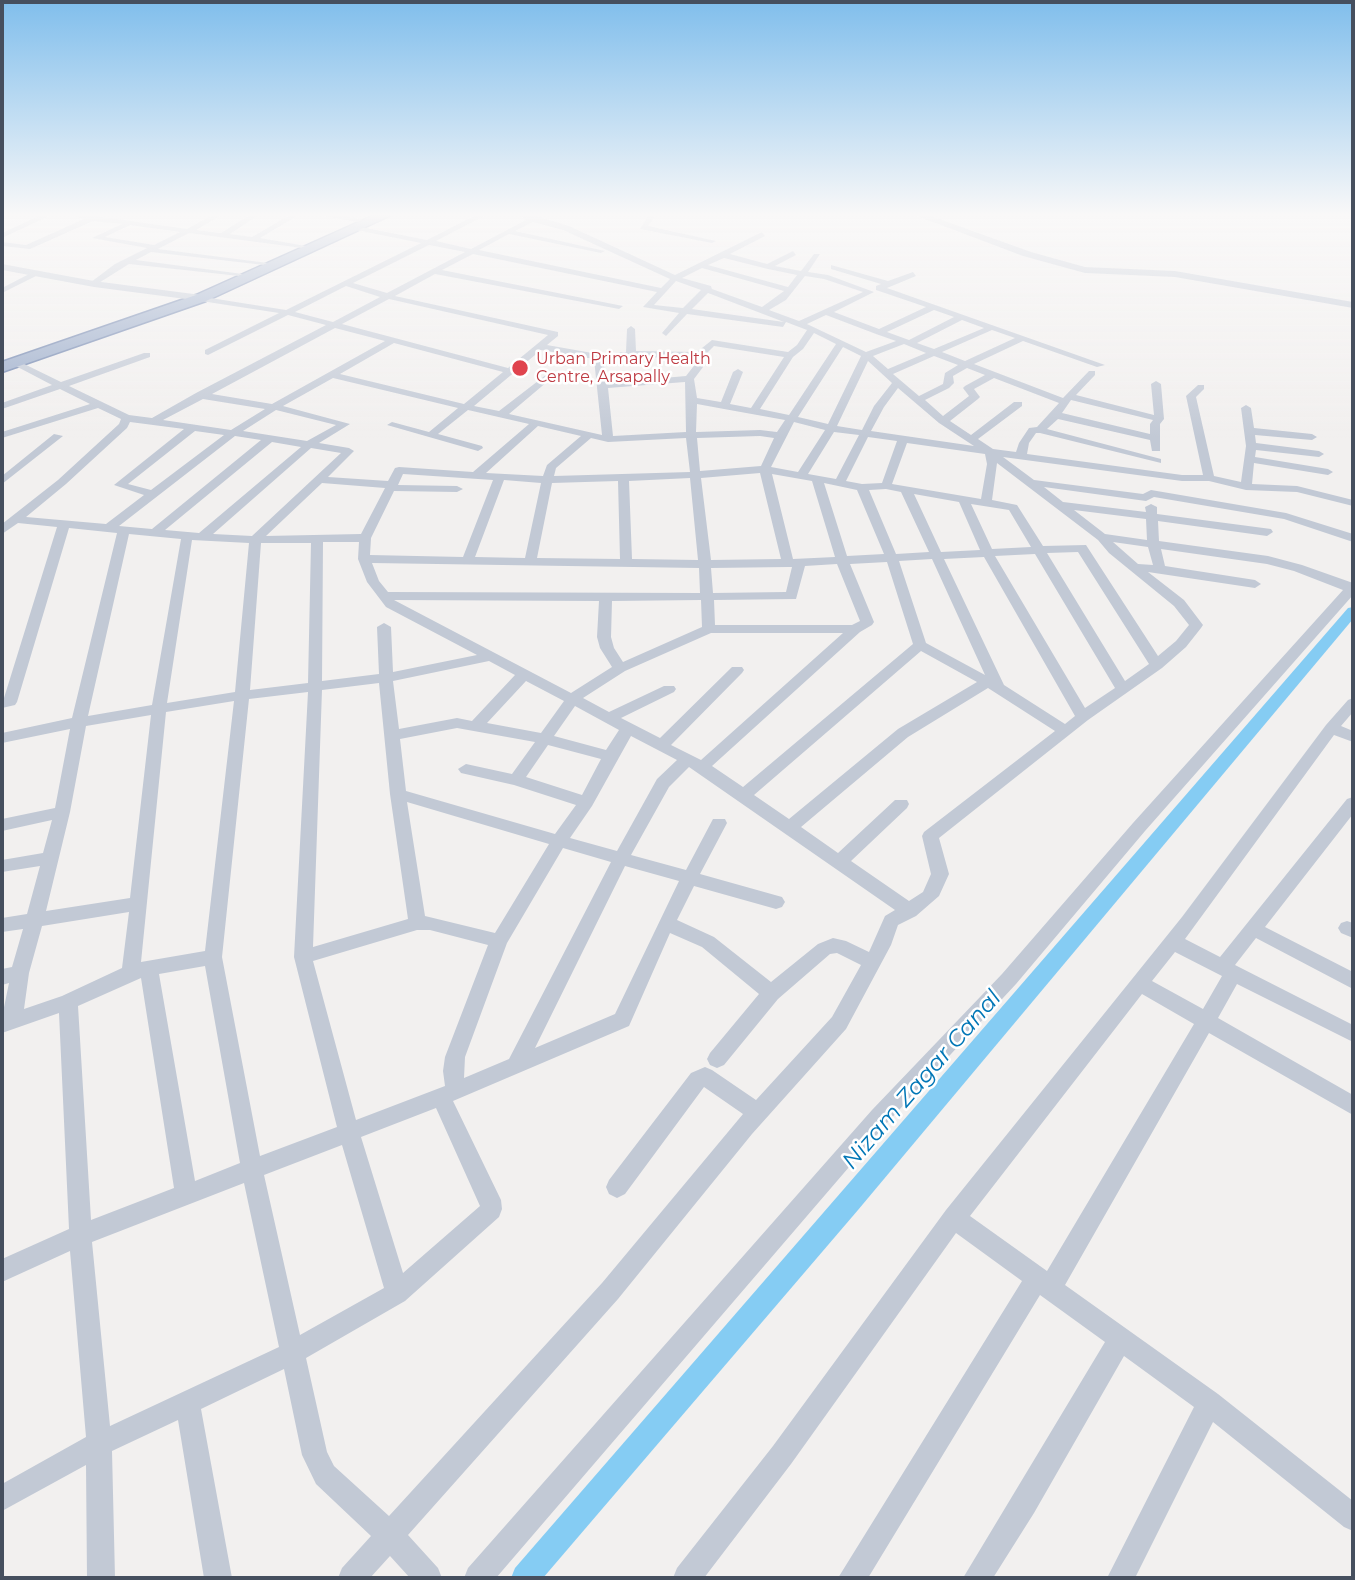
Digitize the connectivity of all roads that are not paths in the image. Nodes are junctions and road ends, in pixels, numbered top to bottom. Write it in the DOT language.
graph roads {
  1 [pos="128,290"];
  2 [pos="209,290"];
  3 [pos="211,290"];
  4 [pos="332,290"];
  5 [pos="364,290"];
  6 [pos="398,290"];
  7 [pos="533,290"];
  8 [pos="569,290"];
  9 [pos="661,290"];
  10 [pos="706,290"];
  11 [pos="712,290"];
  12 [pos="791,290"];
  13 [pos="875,290"];
  14 [pos="884,290"];
  15 [pos="1265,290"];
  16 [pos="562,295"];
  17 [pos="607,295"];
  18 [pos="386,296"];
  19 [pos="189,300"];
  20 [pos="598,302"];
  21 [pos="1353,305"];
  22 [pos="619,306"];
  23 [pos="934,307"];
  24 [pos="763,310"];
  25 [pos="285,312"];
  26 [pos="685,312"];
  27 [pos="826,312"];
  28 [pos="962,316"];
  29 [pos="333,324"];
  30 [pos="807,327"];
  31 [pos="993,327"];
  32 [pos="631,329"];
  33 [pos="879,332"];
  34 [pos="666,333"];
  35 [pos="1023,338"];
  36 [pos="392,341"];
  37 [pos="907,342"];
  38 [pos="841,343"];
  39 [pos="541,347"];
  40 [pos="208,352"];
  41 [pos="936,353"];
  42 [pos="147,355"];
  43 [pos="631,355"];
  44 [pos="699,355"];
  45 [pos="790,355"];
  46 [pos="866,355"];
  47 [pos="598,357"];
  48 [pos="967,364"];
  49 [pos="8,365"];
  50 [pos="1100,365"];
  51 [pos="510,371"];
  52 [pos="738,372"];
  53 [pos="887,373"];
  54 [pos="1092,373"];
  55 [pos="551,374"];
  56 [pos="334,375"];
  57 [pos="993,375"];
  58 [pos="689,379"];
  59 [pos="897,383"];
  60 [pos="1156,384"];
  61 [pos="61,386"];
  62 [pos="603,386"];
  63 [pos="1201,387"];
  64 [pos="199,395"];
  65 [pos="1067,399"];
  66 [pos="692,400"];
  67 [pos="918,400"];
  68 [pos="1017,404"];
  69 [pos="97,405"];
  70 [pos="2,406"];
  71 [pos="724,406"];
  72 [pos="274,407"];
  73 [pos="466,407"];
  74 [pos="1246,408"];
  75 [pos="754,411"];
  76 [pos="501,415"];
  77 [pos="1056,415"];
  78 [pos="127,418"];
  79 [pos="791,418"];
  80 [pos="1160,419"];
  81 [pos="156,420"];
  82 [pos="943,421"];
  83 [pos="536,423"];
  84 [pos="392,425"];
  85 [pos="194,426"];
  86 [pos="831,428"];
  87 [pos="1040,430"];
  88 [pos="1249,430"];
  89 [pos="233,433"];
  90 [pos="866,433"];
  91 [pos="2,435"];
  92 [pos="431,435"];
  93 [pos="691,435"];
  94 [pos="58,436"];
  95 [pos="589,436"];
  96 [pos="780,436"];
  97 [pos="1312,437"];
  98 [pos="1154,438"];
  99 [pos="270,439"];
  100 [pos="608,439"];
  101 [pos="903,439"];
  102 [pos="970,440"];
  103 [pos="310,444"];
  104 [pos="1251,446"];
  105 [pos="478,448"];
  106 [pos="990,452"];
  107 [pos="1319,454"];
  108 [pos="1021,457"];
  109 [pos="1249,459"];
  110 [pos="1156,468"];
  111 [pos="765,469"];
  112 [pos="1328,472"];
  113 [pos="694,475"];
  114 [pos="802,475"];
  115 [pos="475,476"];
  116 [pos="623,478"];
  117 [pos="1209,478"];
  118 [pos="318,479"];
  119 [pos="499,479"];
  120 [pos="817,479"];
  121 [pos="547,480"];
  122 [pos="2,481"];
  123 [pos="840,482"];
  124 [pos="1033,483"];
  125 [pos="392,486"];
  126 [pos="886,486"];
  127 [pos="862,487"];
  128 [pos="1246,487"];
  129 [pos="457,489"];
  130 [pos="907,492"];
  131 [pos="1151,493"];
  132 [pos="152,494"];
  133 [pos="963,499"];
  134 [pos="986,503"];
  135 [pos="1353,503"];
  136 [pos="1061,504"];
  137 [pos="1152,516"];
  138 [pos="15,519"];
  139 [pos="64,524"];
  140 [pos="117,528"];
  141 [pos="2,530"];
  142 [pos="155,532"];
  143 [pos="1267,532"];
  144 [pos="195,536"];
  145 [pos="1102,537"];
  146 [pos="365,538"];
  147 [pos="1353,538"];
  148 [pos="255,540"];
  149 [pos="317,540"];
  150 [pos="1153,542"];
  151 [pos="1038,551"];
  152 [pos="988,552"];
  153 [pos="938,555"];
  154 [pos="892,558"];
  155 [pos="364,559"];
  156 [pos="468,559"];
  157 [pos="842,560"];
  158 [pos="530,562"];
  159 [pos="794,563"];
  160 [pos="626,564"];
  161 [pos="705,564"];
  162 [pos="1138,568"];
  163 [pos="1160,569"];
  164 [pos="1255,584"];
  165 [pos="1353,588"];
  166 [pos="383,596"];
  167 [pos="606,597"];
  168 [pos="707,598"];
  169 [pos="384,627"];
  170 [pos="709,629"];
  171 [pos="855,629"];
  172 [pos="920,645"];
  173 [pos="492,656"];
  174 [pos="1157,665"];
  175 [pos="620,668"];
  176 [pos="737,670"];
  177 [pos="524,674"];
  178 [pos="386,678"];
  179 [pos="314,685"];
  180 [pos="993,685"];
  181 [pos="669,689"];
  182 [pos="1123,689"];
  183 [pos="243,695"];
  184 [pos="573,698"];
  185 [pos="2,703"];
  186 [pos="1353,703"];
  187 [pos="159,709"];
  188 [pos="611,717"];
  189 [pos="1083,718"];
  190 [pos="79,722"];
  191 [pos="477,725"];
  192 [pos="629,727"];
  193 [pos="1331,728"];
  194 [pos="1066,731"];
  195 [pos="392,735"];
  196 [pos="1353,737"];
  197 [pos="2,738"];
  198 [pos="543,738"];
  199 [pos="661,746"];
  200 [pos="610,756"];
  201 [pos="694,763"];
  202 [pos="466,769"];
  203 [pos="516,780"];
  204 [pos="398,794"];
  205 [pos="744,795"];
  206 [pos="586,802"];
  207 [pos="1353,803"];
  208 [pos="901,804"];
  209 [pos="62,812"];
  210 [pos="719,823"];
  211 [pos="2,825"];
  212 [pos="790,827"];
  213 [pos="559,841"];
  214 [pos="51,858"];
  215 [pos="621,858"];
  216 [pos="840,861"];
  217 [pos="2,866"];
  218 [pos="691,878"];
  219 [pos="776,902"];
  220 [pos="138,904"];
  221 [pos="910,911"];
  222 [pos="36,919"];
  223 [pos="417,923"];
  224 [pos="666,923"];
  225 [pos="2,925"];
  226 [pos="1254,929"];
  227 [pos="499,941"];
  228 [pos="1173,942"];
  229 [pos="213,957"];
  230 [pos="303,957"];
  231 [pos="872,962"];
  232 [pos="1229,970"];
  233 [pos="140,971"];
  234 [pos="11,975"];
  235 [pos="1353,981"];
  236 [pos="1140,983"];
  237 [pos="771,993"];
  238 [pos="68,1002"];
  239 [pos="1205,1022"];
  240 [pos="7,1024"];
  241 [pos="1353,1034"];
  242 [pos="717,1059"];
  243 [pos="517,1063"];
  244 [pos="449,1094"];
  245 [pos="1353,1106"];
  246 [pos="759,1114"];
  247 [pos="349,1131"];
  248 [pos="252,1169"];
  249 [pos="617,1187"];
  250 [pos="186,1194"];
  251 [pos="954,1218"];
  252 [pos="80,1235"];
  253 [pos="2,1271"];
  254 [pos="1044,1282"];
  255 [pos="397,1293"];
  256 [pos="1119,1339"];
  257 [pos="292,1353"];
  258 [pos="187,1402"];
  259 [pos="1209,1403"];
  260 [pos="99,1444"];
  261 [pos="2,1498"];
  262 [pos="1353,1518"];
  263 [pos="391,1536"];
  264 [pos="101,1578"];
  265 [pos="218,1578"];
  266 [pos="352,1578"];
  267 [pos="428,1578"];
  268 [pos="478,1578"];
  269 [pos="687,1578"];
  270 [pos="852,1578"];
  271 [pos="977,1578"];
  272 [pos="1121,1578"];
  1 -- 19 [label="street"];
  2 -- 19 [label="highway"];
  3 -- 19 [label="highway"];
  4 -- 25 [label="street"];
  5 -- 18 [label="street"];
  6 -- 18 [label="street"];
  7 -- 16 [label="street"];
  8 -- 16 [label="street"];
  9 -- 26 [label="street"];
  10 -- 26 [label="street"];
  11 -- 24 [label="street"];
  12 -- 24 [label="street"];
  13 -- 27 [label="street"];
  14 -- 23 [label="street"];
  15 -- 21 [label="street"];
  16 -- 20 [label="street"];
  17 -- 20 [label="street"];
  18 -- 29 [label="street"];
  18 -- 39 [label="street"];
  19 -- 25 [label="street"];
  19 -- 49 [label="highway"];
  20 -- 22 [label="street"];
  23 -- 28 [label="street"];
  23 -- 33 [label="street"];
  24 -- 30 [label="street"];
  25 -- 29 [label="street"];
  25 -- 40 [label="street"];
  26 -- 30 [label="street"];
  26 -- 34 [label="street"];
  27 -- 30 [label="street"];
  27 -- 33 [label="street"];
  28 -- 31 [label="street"];
  28 -- 37 [label="street"];
  29 -- 36 [label="street"];
  29 -- 64 [label="street"];
  30 -- 38 [label="street"];
  30 -- 45 [label="street"];
  31 -- 35 [label="street"];
  31 -- 41 [label="street"];
  32 -- 43 [label="street"];
  33 -- 37 [label="street"];
  35 -- 48 [label="street"];
  35 -- 50 [label="street"];
  36 -- 51 [label="street"];
  36 -- 56 [label="street"];
  37 -- 41 [label="street"];
  37 -- 46 [label="street"];
  38 -- 46 [label="street"];
  38 -- 79 [label="street"];
  39 -- 47 [label="street"];
  39 -- 51 [label="street"];
  41 -- 48 [label="street"];
  41 -- 53 [label="street"];
  42 -- 61 [label="street"];
  43 -- 44 [label="street"];
  43 -- 47 [label="street"];
  44 -- 45 [label="street"];
  44 -- 58 [label="street"];
  45 -- 75 [label="street"];
  46 -- 53 [label="street"];
  46 -- 86 [label="street"];
  47 -- 62 [label="street"];
  48 -- 57 [label="street"];
  48 -- 67 [label="street"];
  49 -- 61 [label="street"];
  51 -- 73 [label="street"];
  52 -- 71 [label="street"];
  53 -- 59 [label="street"];
  54 -- 65 [label="street"];
  55 -- 76 [label="street"];
  56 -- 72 [label="street"];
  56 -- 73 [label="street"];
  57 -- 65 [label="street"];
  57 -- 82 [label="street"];
  58 -- 62 [label="street"];
  58 -- 66 [label="street"];
  59 -- 67 [label="street"];
  59 -- 90 [label="street"];
  60 -- 80 [label="street"];
  61 -- 69 [label="street"];
  61 -- 70 [label="street"];
  62 -- 100 [label="street"];
  63 -- 117 [label="street"];
  64 -- 72 [label="street"];
  64 -- 81 [label="street"];
  65 -- 77 [label="street"];
  65 -- 80 [label="street"];
  66 -- 71 [label="street"];
  66 -- 93 [label="street"];
  67 -- 82 [label="street"];
  68 -- 102 [label="street"];
  69 -- 78 [label="street"];
  69 -- 91 [label="street"];
  71 -- 75 [label="street"];
  72 -- 89 [label="street"];
  72 -- 103 [label="street"];
  73 -- 76 [label="street"];
  73 -- 92 [label="street"];
  74 -- 88 [label="street"];
  75 -- 79 [label="street"];
  76 -- 83 [label="street"];
  77 -- 87 [label="street"];
  77 -- 98 [label="street"];
  78 -- 81 [label="street"];
  78 -- 138 [label="street"];
  79 -- 86 [label="street"];
  79 -- 96 [label="street"];
  80 -- 98 [label="street"];
  81 -- 85 [label="street"];
  82 -- 102 [label="street"];
  83 -- 95 [label="street"];
  83 -- 115 [label="street"];
  84 -- 92 [label="street"];
  85 -- 89 [label="street"];
  85 -- 132 [label="street"];
  86 -- 90 [label="street"];
  86 -- 114 [label="street"];
  87 -- 108 [label="street"];
  87 -- 110 [label="street"];
  88 -- 97 [label="street"];
  88 -- 104 [label="street"];
  89 -- 99 [label="street"];
  89 -- 132 [label="street"];
  90 -- 101 [label="street"];
  90 -- 123 [label="street"];
  92 -- 105 [label="street"];
  93 -- 96 [label="street"];
  93 -- 100 [label="street"];
  93 -- 113 [label="street"];
  94 -- 122 [label="street"];
  95 -- 100 [label="street"];
  95 -- 121 [label="street"];
  96 -- 111 [label="street"];
  98 -- 110 [label="street"];
  99 -- 103 [label="street"];
  99 -- 142 [label="street"];
  101 -- 106 [label="street"];
  101 -- 126 [label="street"];
  102 -- 106 [label="street"];
  103 -- 118 [label="street"];
  103 -- 144 [label="street"];
  104 -- 107 [label="street"];
  104 -- 109 [label="street"];
  106 -- 108 [label="street"];
  106 -- 124 [label="street"];
  106 -- 134 [label="street"];
  108 -- 110 [label="street"];
  109 -- 112 [label="street"];
  109 -- 128 [label="street"];
  110 -- 117 [label="street"];
  111 -- 113 [label="street"];
  111 -- 114 [label="street"];
  111 -- 159 [label="street"];
  113 -- 116 [label="street"];
  113 -- 161 [label="street"];
  114 -- 120 [label="street"];
  115 -- 119 [label="street"];
  115 -- 125 [label="street"];
  116 -- 121 [label="street"];
  116 -- 160 [label="street"];
  117 -- 128 [label="street"];
  118 -- 125 [label="street"];
  118 -- 148 [label="street"];
  119 -- 121 [label="street"];
  119 -- 156 [label="street"];
  120 -- 123 [label="street"];
  120 -- 157 [label="street"];
  121 -- 158 [label="street"];
  123 -- 127 [label="street"];
  124 -- 131 [label="street"];
  124 -- 136 [label="street"];
  125 -- 129 [label="street"];
  125 -- 146 [label="street"];
  126 -- 127 [label="street"];
  126 -- 130 [label="street"];
  127 -- 154 [label="street"];
  128 -- 135 [label="street"];
  130 -- 133 [label="street"];
  130 -- 153 [label="street"];
  131 -- 137 [label="street"];
  131 -- 147 [label="street"];
  132 -- 140 [label="street"];
  133 -- 134 [label="street"];
  133 -- 152 [label="street"];
  134 -- 151 [label="street"];
  136 -- 137 [label="street"];
  136 -- 145 [label="street"];
  137 -- 143 [label="street"];
  137 -- 150 [label="street"];
  138 -- 139 [label="street"];
  138 -- 141 [label="street"];
  139 -- 140 [label="street"];
  139 -- 185 [label="street"];
  140 -- 142 [label="street"];
  140 -- 190 [label="street"];
  142 -- 144 [label="street"];
  144 -- 148 [label="street"];
  144 -- 187 [label="street"];
  145 -- 150 [label="street"];
  145 -- 162 [label="street"];
  146 -- 149 [label="street"];
  146 -- 155 [label="street"];
  148 -- 149 [label="street"];
  148 -- 183 [label="street"];
  149 -- 179 [label="street"];
  150 -- 163 [label="street"];
  150 -- 165 [label="street"];
  151 -- 152 [label="street"];
  151 -- 174 [label="street"];
  151 -- 182 [label="street"];
  152 -- 153 [label="street"];
  152 -- 189 [label="street"];
  153 -- 154 [label="street"];
  153 -- 180 [label="street"];
  154 -- 157 [label="street"];
  154 -- 172 [label="street"];
  155 -- 156 [label="street"];
  155 -- 166 [label="street"];
  156 -- 158 [label="street"];
  157 -- 159 [label="street"];
  157 -- 171 [label="street"];
  158 -- 160 [label="street"];
  159 -- 161 [label="street"];
  159 -- 168 [label="street"];
  160 -- 161 [label="street"];
  161 -- 168 [label="street"];
  162 -- 163 [label="street"];
  162 -- 174 [label="street"];
  163 -- 164 [label="street"];
  165 -- 268 [label="street"];
  166 -- 167 [label="street"];
  166 -- 173 [label="street"];
  167 -- 168 [label="street"];
  167 -- 175 [label="street"];
  168 -- 170 [label="street"];
  169 -- 178 [label="street"];
  170 -- 171 [label="street"];
  170 -- 175 [label="street"];
  171 -- 201 [label="street"];
  172 -- 180 [label="street"];
  172 -- 205 [label="street"];
  173 -- 177 [label="street"];
  173 -- 178 [label="street"];
  174 -- 182 [label="street"];
  175 -- 184 [label="street"];
  176 -- 199 [label="street"];
  177 -- 184 [label="street"];
  177 -- 191 [label="street"];
  178 -- 179 [label="street"];
  178 -- 195 [label="street"];
  179 -- 183 [label="street"];
  179 -- 230 [label="street"];
  180 -- 194 [label="street"];
  180 -- 212 [label="street"];
  181 -- 188 [label="street"];
  182 -- 189 [label="street"];
  183 -- 187 [label="street"];
  183 -- 229 [label="street"];
  184 -- 188 [label="street"];
  184 -- 198 [label="street"];
  186 -- 193 [label="street"];
  187 -- 190 [label="street"];
  187 -- 220 [label="street"];
  188 -- 192 [label="street"];
  189 -- 194 [label="street"];
  190 -- 197 [label="street"];
  190 -- 209 [label="street"];
  191 -- 195 [label="street"];
  191 -- 198 [label="street"];
  192 -- 199 [label="street"];
  192 -- 200 [label="street"];
  193 -- 196 [label="street"];
  193 -- 228 [label="street"];
  194 -- 221 [label="street"];
  195 -- 204 [label="street"];
  198 -- 200 [label="street"];
  198 -- 203 [label="street"];
  199 -- 201 [label="street"];
  200 -- 206 [label="street"];
  201 -- 205 [label="street"];
  201 -- 215 [label="street"];
  202 -- 203 [label="street"];
  203 -- 206 [label="street"];
  204 -- 213 [label="street"];
  204 -- 223 [label="street"];
  205 -- 212 [label="street"];
  206 -- 213 [label="street"];
  207 -- 226 [label="street"];
  208 -- 216 [label="street"];
  209 -- 211 [label="street"];
  209 -- 214 [label="street"];
  210 -- 218 [label="street"];
  212 -- 216 [label="street"];
  213 -- 215 [label="street"];
  213 -- 227 [label="street"];
  214 -- 217 [label="street"];
  214 -- 222 [label="street"];
  215 -- 218 [label="street"];
  215 -- 243 [label="street"];
  216 -- 221 [label="street"];
  218 -- 219 [label="street"];
  218 -- 224 [label="street"];
  220 -- 222 [label="street"];
  220 -- 233 [label="street"];
  221 -- 231 [label="street"];
  222 -- 225 [label="street"];
  222 -- 234 [label="street"];
  223 -- 227 [label="street"];
  223 -- 230 [label="street"];
  224 -- 237 [label="street"];
  224 -- 243 [label="street"];
  226 -- 232 [label="street"];
  226 -- 235 [label="street"];
  227 -- 244 [label="street"];
  228 -- 232 [label="street"];
  228 -- 236 [label="street"];
  229 -- 233 [label="street"];
  229 -- 248 [label="street"];
  230 -- 247 [label="street"];
  231 -- 237 [label="street"];
  231 -- 246 [label="street"];
  232 -- 239 [label="street"];
  232 -- 241 [label="street"];
  233 -- 238 [label="street"];
  233 -- 250 [label="street"];
  234 -- 240 [label="street"];
  236 -- 239 [label="street"];
  236 -- 251 [label="street"];
  237 -- 242 [label="street"];
  238 -- 240 [label="street"];
  238 -- 252 [label="street"];
  239 -- 245 [label="street"];
  239 -- 254 [label="street"];
  243 -- 244 [label="street"];
  244 -- 247 [label="street"];
  244 -- 255 [label="street"];
  246 -- 249 [label="street"];
  246 -- 263 [label="street"];
  247 -- 248 [label="street"];
  247 -- 255 [label="street"];
  248 -- 250 [label="street"];
  248 -- 257 [label="street"];
  250 -- 252 [label="street"];
  251 -- 254 [label="street"];
  251 -- 269 [label="street"];
  252 -- 253 [label="street"];
  252 -- 260 [label="street"];
  254 -- 256 [label="street"];
  254 -- 270 [label="street"];
  255 -- 257 [label="street"];
  256 -- 259 [label="street"];
  256 -- 271 [label="street"];
  257 -- 258 [label="street"];
  257 -- 263 [label="street"];
  258 -- 260 [label="street"];
  258 -- 265 [label="street"];
  259 -- 262 [label="street"];
  259 -- 272 [label="street"];
  260 -- 261 [label="street"];
  260 -- 264 [label="street"];
  263 -- 266 [label="street"];
  263 -- 267 [label="street"];
}
